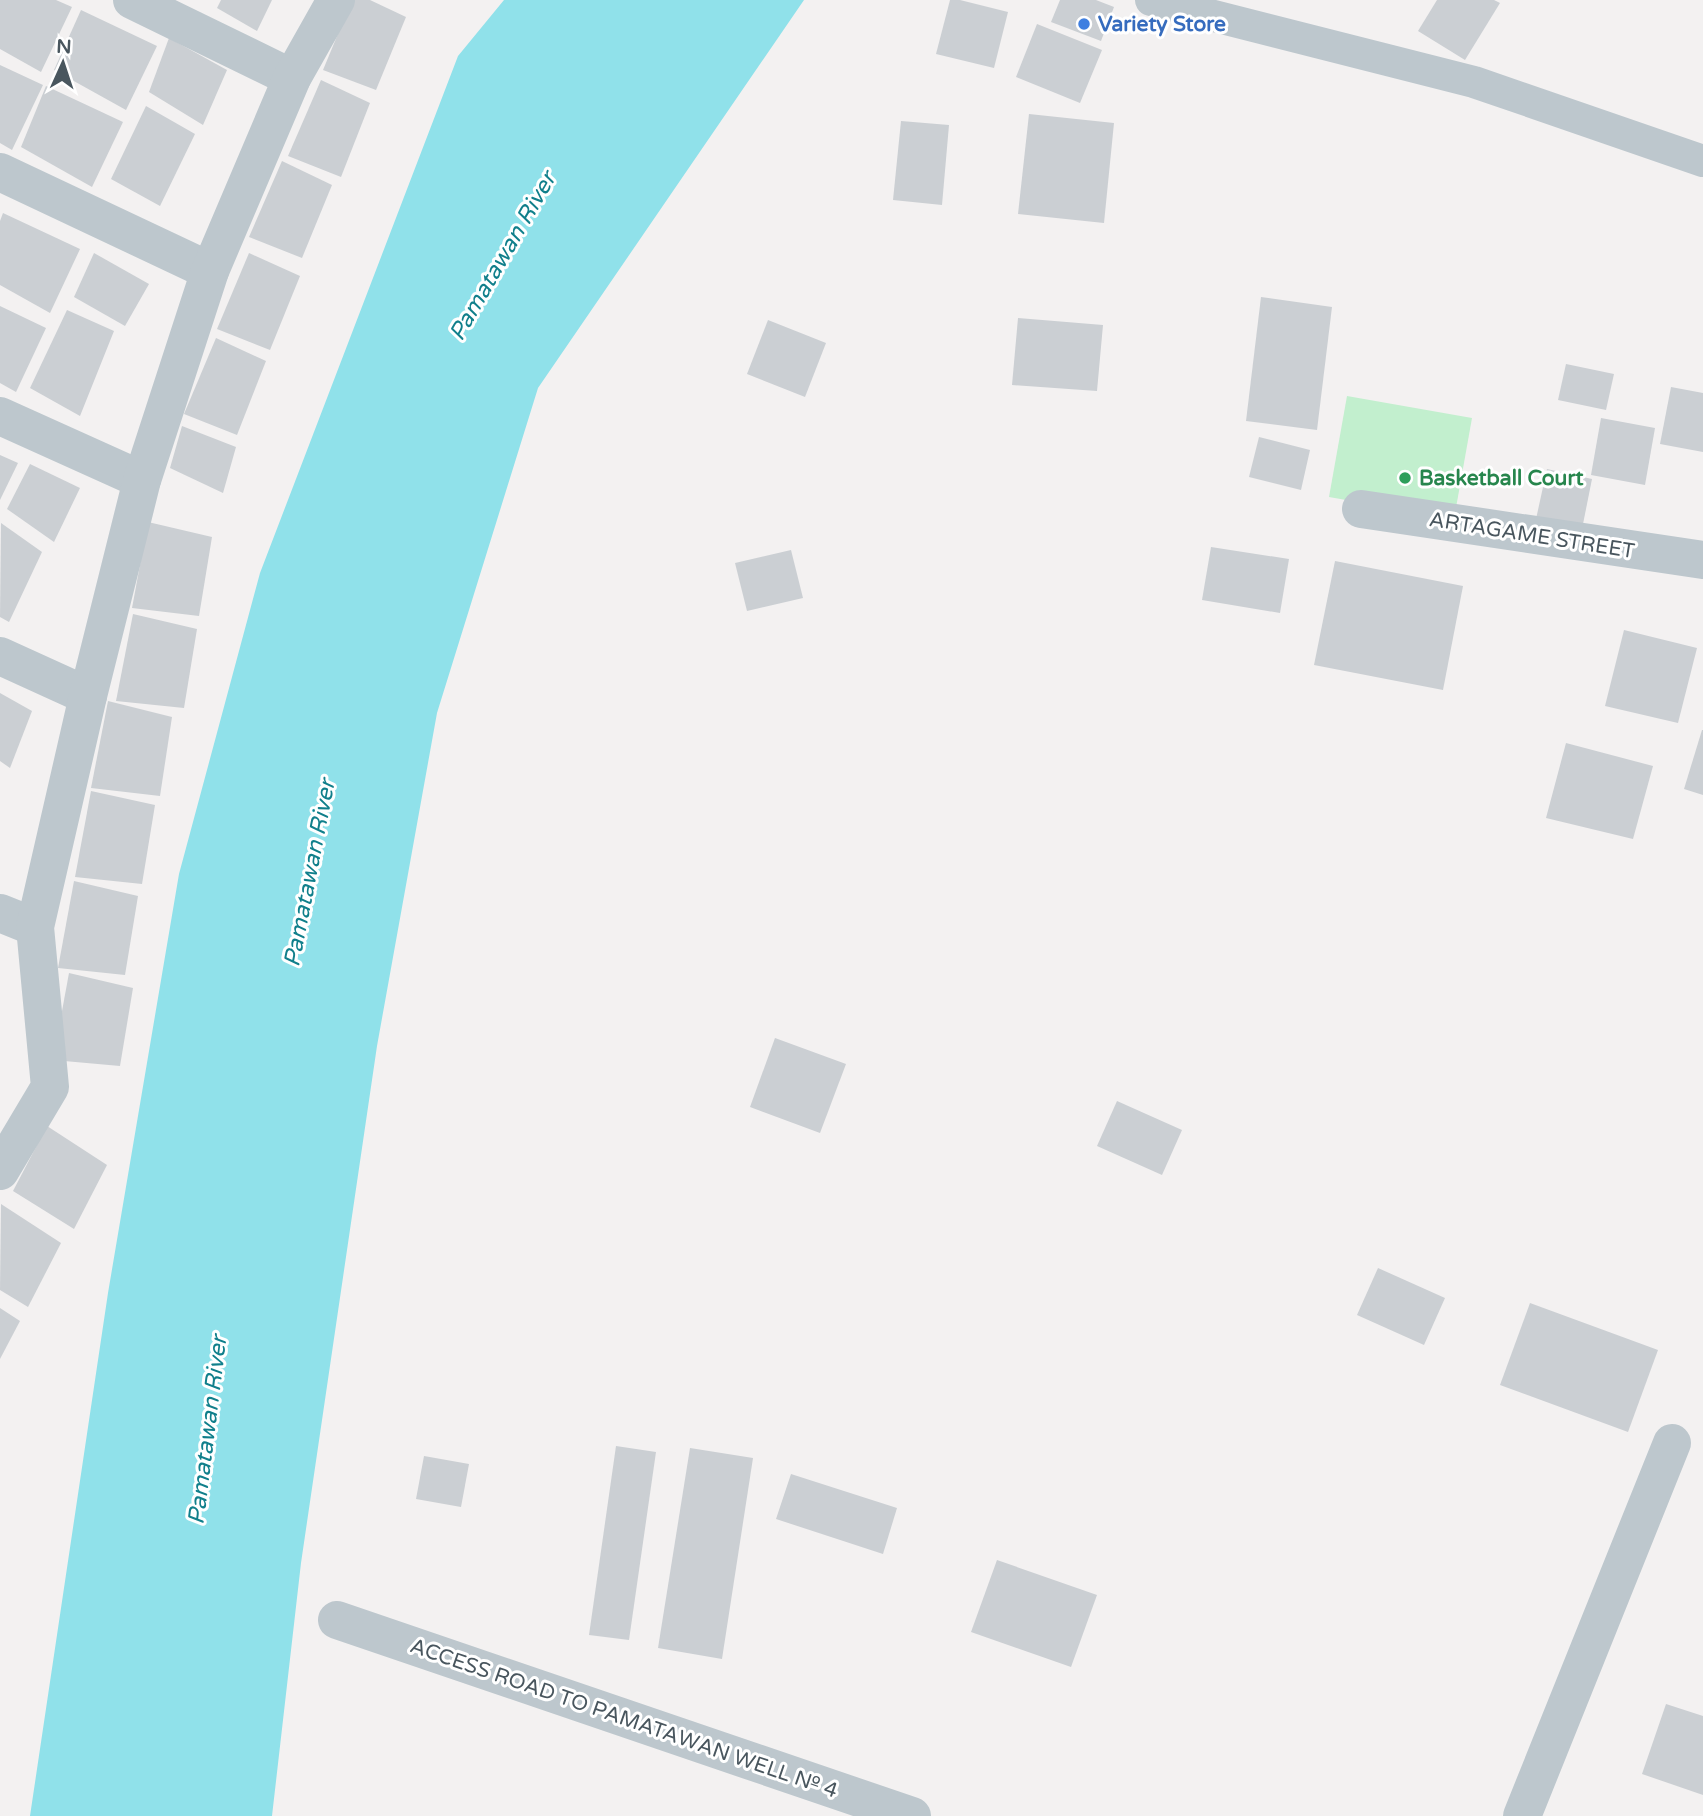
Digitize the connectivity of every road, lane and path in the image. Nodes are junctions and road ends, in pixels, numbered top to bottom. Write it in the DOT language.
graph roads {
  1 [pos="132,0"];
  2 [pos="336,0"];
  3 [pos="1151,0"];
  4 [pos="292,78"];
  5 [pos="1703,161"];
  6 [pos="0,172"];
  7 [pos="210,271"];
  8 [pos="0,416"];
  9 [pos="142,480"];
  10 [pos="1362,509"];
  11 [pos="1703,560"];
  12 [pos="0,656"];
  13 [pos="88,696"];
  14 [pos="0,913"];
  15 [pos="35,927"];
  16 [pos="0,1171"];
  17 [pos="1672,1443"];
  18 [pos="337,1620"];
  19 [pos="912,1816"];
  20 [pos="1522,1816"];
  1 -- 4 [label="street"];
  2 -- 4 [label="street"];
  3 -- 5 [label="lane"];
  4 -- 7 [label="street"];
  6 -- 7 [label="street"];
  7 -- 9 [label="street"];
  8 -- 9 [label="street"];
  9 -- 13 [label="street"];
  10 -- 11 [label="street, ARTAGAME STREET"];
  12 -- 13 [label="street"];
  13 -- 15 [label="street"];
  14 -- 15 [label="street"];
  15 -- 16 [label="street"];
  17 -- 20 [label="street"];
  18 -- 19 [label="street, ACCESS ROAD TO PAMATAWAN WELL № 4"];
}
